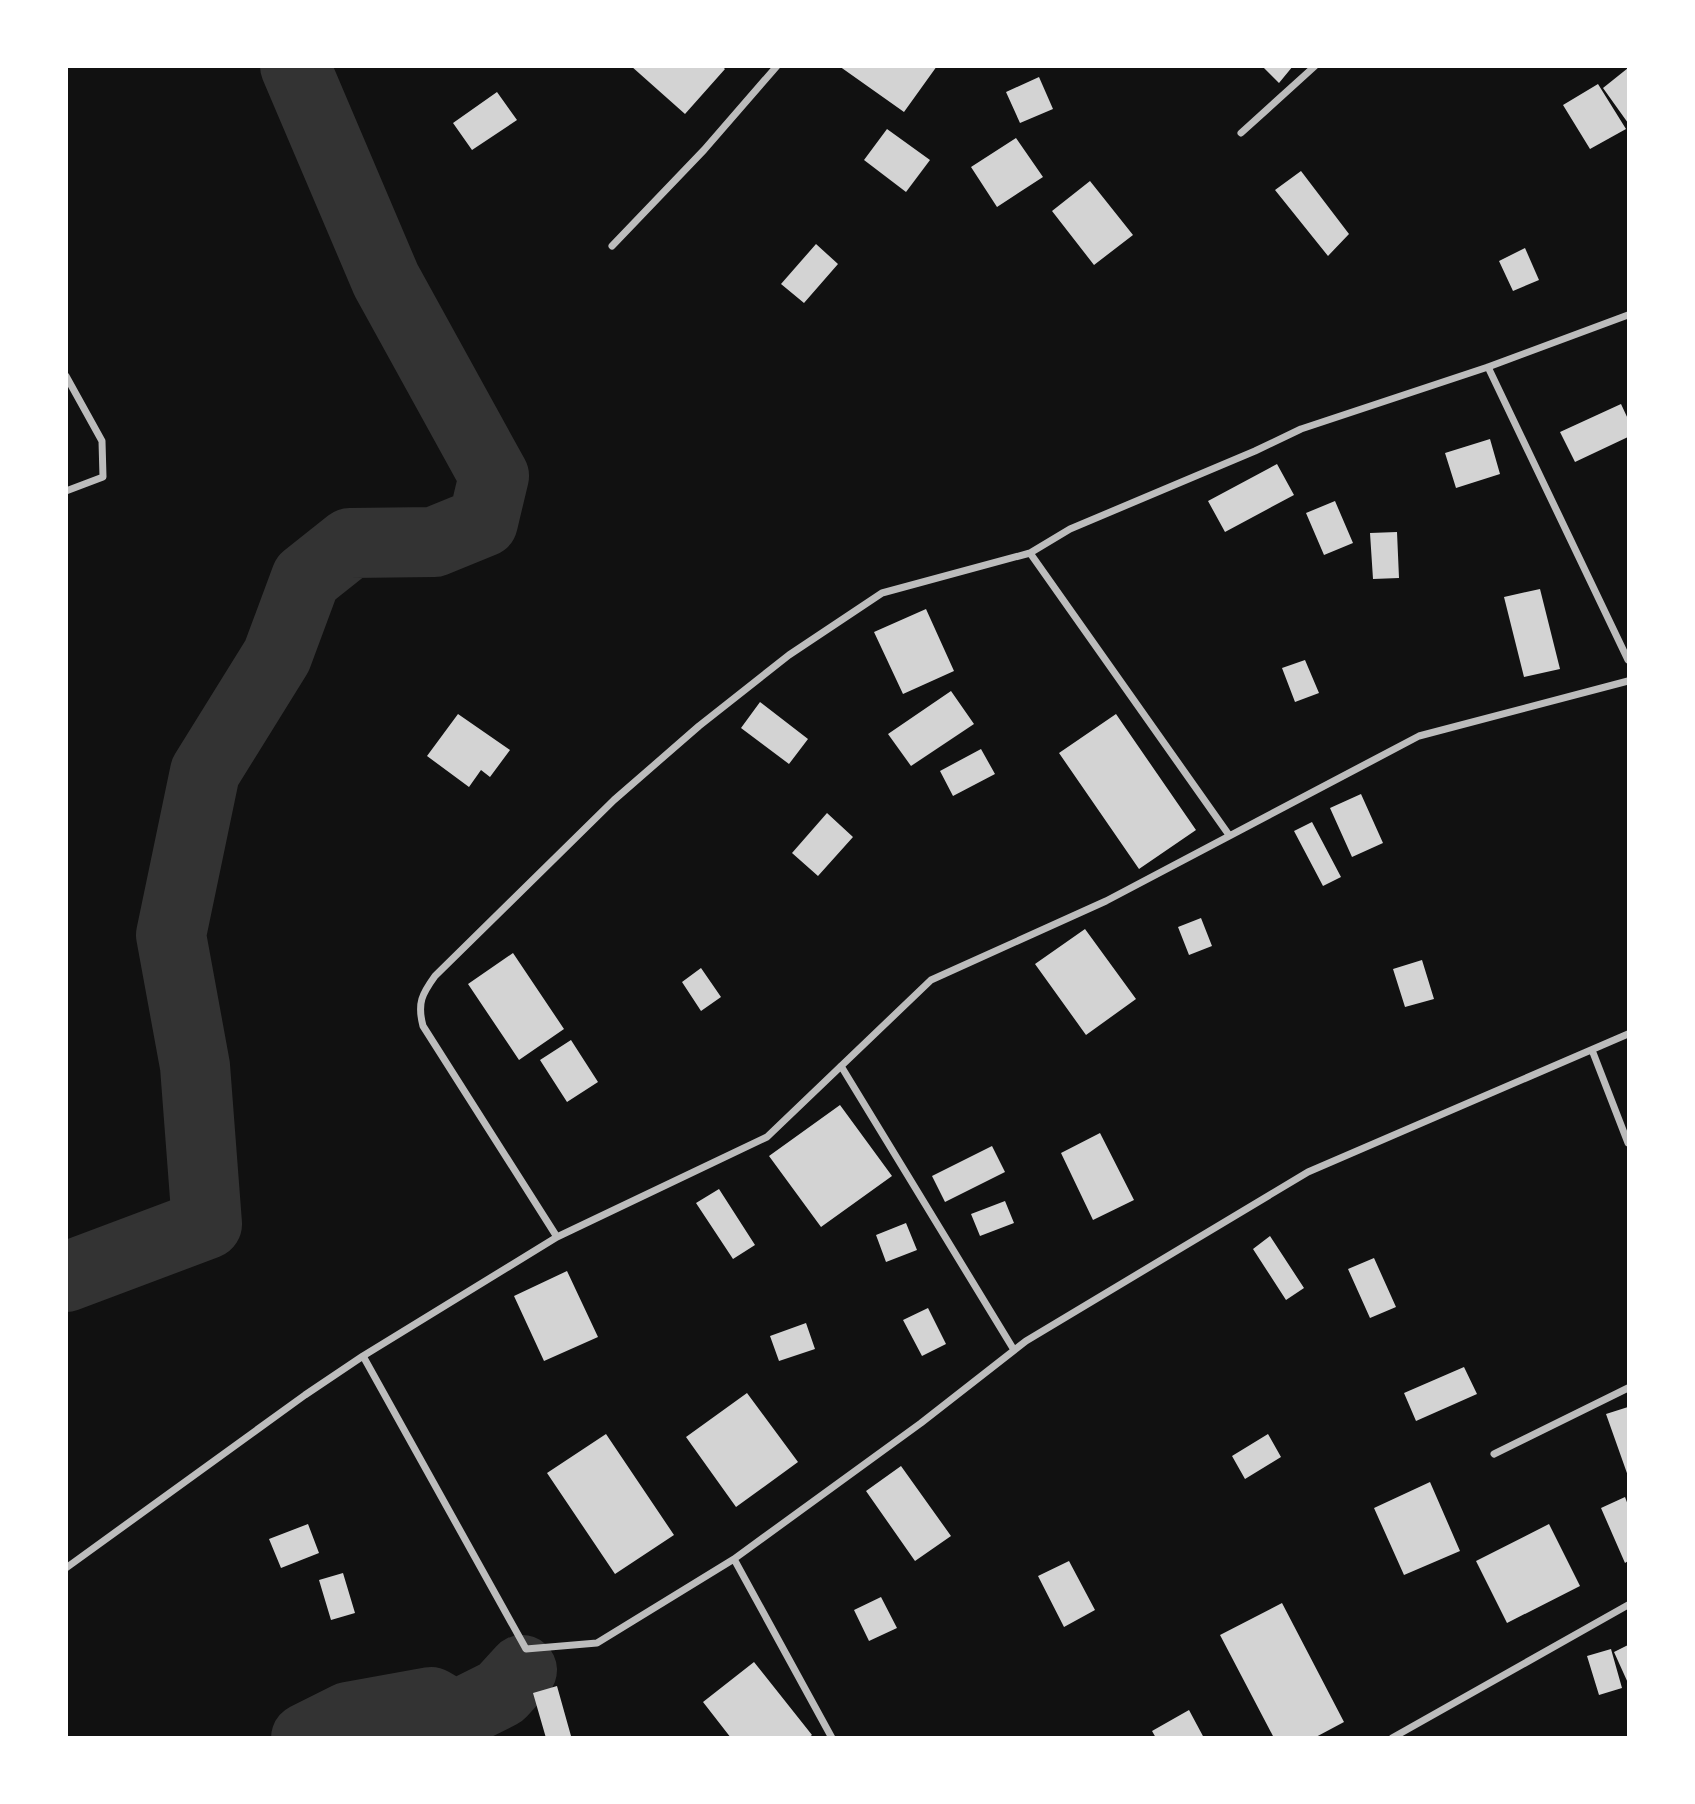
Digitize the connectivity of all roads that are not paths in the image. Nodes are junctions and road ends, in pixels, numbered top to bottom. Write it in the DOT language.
graph roads {
  1 [pos="765,66"];
  2 [pos="777,66"];
  3 [pos="1315,66"];
  4 [pos="771,74"];
  5 [pos="1241,133"];
  6 [pos="612,246"];
  7 [pos="1629,315"];
  8 [pos="1488,367"];
  9 [pos="66,376"];
  10 [pos="66,491"];
  11 [pos="1030,553"];
  12 [pos="1629,660"];
  13 [pos="1629,681"];
  14 [pos="1229,835"];
  15 [pos="1629,1034"];
  16 [pos="1591,1050"];
  17 [pos="841,1066"];
  18 [pos="1629,1143"];
  19 [pos="557,1237"];
  20 [pos="1014,1350"];
  21 [pos="363,1356"];
  22 [pos="1629,1388"];
  23 [pos="1494,1454"];
  24 [pos="734,1559"];
  25 [pos="66,1568"];
  26 [pos="1629,1605"];
  27 [pos="832,1738"];
  28 [pos="1392,1738"];
  1 -- 4 [label="street"];
  2 -- 4 [label="street"];
  3 -- 5 [label="street"];
  4 -- 6 [label="street"];
  7 -- 8 [label="street"];
  8 -- 11 [label="street"];
  8 -- 12 [label="street"];
  9 -- 10 [label="street"];
  11 -- 14 [label="street"];
  11 -- 19 [label="street"];
  13 -- 14 [label="street"];
  14 -- 17 [label="street"];
  15 -- 16 [label="street"];
  16 -- 18 [label="street"];
  16 -- 20 [label="street"];
  17 -- 19 [label="street"];
  17 -- 20 [label="street"];
  19 -- 21 [label="street"];
  20 -- 24 [label="street"];
  21 -- 24 [label="street"];
  21 -- 25 [label="street"];
  22 -- 23 [label="street"];
  24 -- 27 [label="street"];
  26 -- 28 [label="street"];
}
